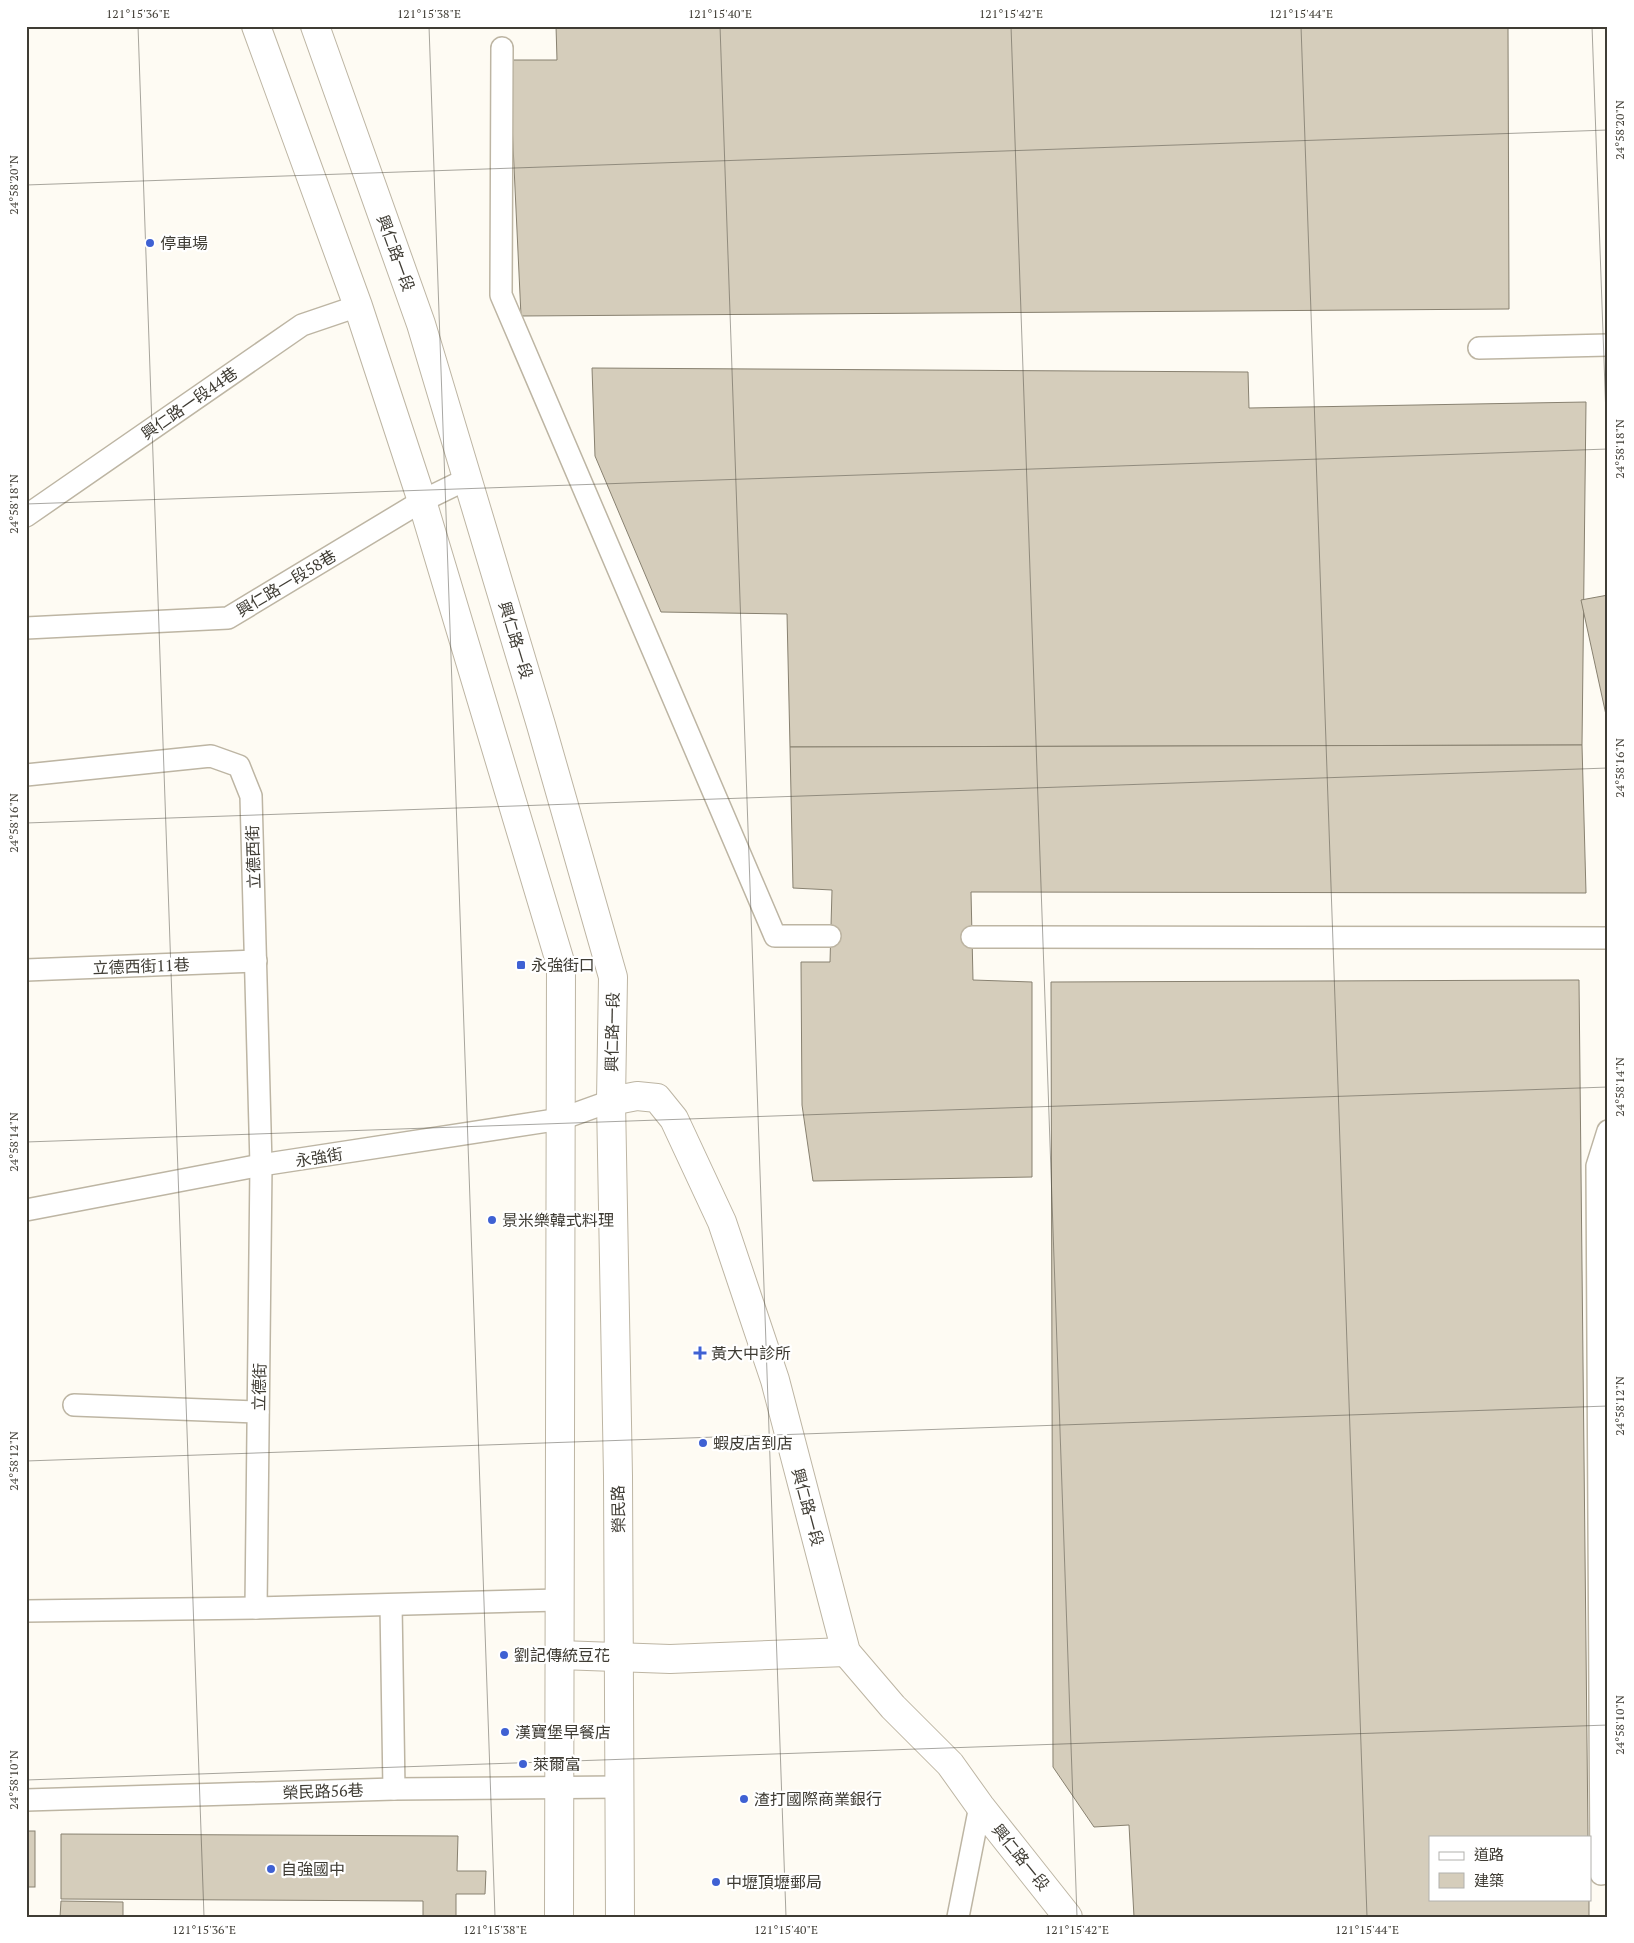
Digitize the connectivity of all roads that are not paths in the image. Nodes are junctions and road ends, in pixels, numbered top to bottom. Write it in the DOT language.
graph roads {
  1 [pos="256,26"];
  2 [pos="315,26"];
  3 [pos="502,48"];
  4 [pos="358,306"];
  5 [pos="1608,345"];
  6 [pos="1479,348"];
  7 [pos="468,479"];
  8 [pos="422,500"];
  9 [pos="26,516"];
  10 [pos="26,628"];
  11 [pos="26,774"];
  12 [pos="830,936"];
  13 [pos="972,937"];
  14 [pos="1608,938"];
  15 [pos="256,961"];
  16 [pos="26,970"];
  17 [pos="611,1101"];
  18 [pos="560,1119"];
  19 [pos="1608,1131"];
  20 [pos="261,1165"];
  21 [pos="26,1210"];
  22 [pos="74,1404"];
  23 [pos="1603,1405"];
  24 [pos="258,1412"];
  25 [pos="560,1600"];
  26 [pos="391,1605"];
  27 [pos="256,1608"];
  28 [pos="26,1611"];
  29 [pos="846,1652"];
  30 [pos="560,1655"];
  31 [pos="620,1656"];
  32 [pos="1604,1772"];
  33 [pos="560,1786"];
  34 [pos="620,1787"];
  35 [pos="394,1789"];
  36 [pos="26,1800"];
  37 [pos="980,1806"];
  38 [pos="1601,1874"];
  39 [pos="560,1917"];
  40 [pos="620,1917"];
  41 [pos="958,1917"];
  42 [pos="1068,1917"];
  1 -- 4 [label="street"];
  2 -- 7 [label="street, 興仁路一段"];
  3 -- 12 [label="lane"];
  4 -- 8 [label="street"];
  4 -- 9 [label="lane, 興仁路一段44巷"];
  5 -- 6 [label="lane"];
  7 -- 8 [label="lane, 興仁路一段58巷"];
  7 -- 17 [label="street, 興仁路一段"];
  8 -- 10 [label="lane, 興仁路一段58巷"];
  8 -- 18 [label="street"];
  11 -- 15 [label="lane, 立德西街"];
  13 -- 14 [label="lane"];
  15 -- 16 [label="lane, 立德西街11巷"];
  15 -- 20 [label="lane, 立德西街"];
  17 -- 18 [label="lane, 永強街"];
  17 -- 29 [label="street, 興仁路一段"];
  17 -- 31 [label="street, 榮民路"];
  18 -- 20 [label="lane, 永強街"];
  18 -- 25 [label="street"];
  19 -- 23 [label="lane"];
  20 -- 21 [label="lane, 永強街"];
  20 -- 24 [label="lane, 立德街"];
  22 -- 24 [label="lane"];
  23 -- 32 [label="lane"];
  24 -- 27 [label="lane, 立德街"];
  25 -- 26 [label="lane"];
  25 -- 30 [label="street"];
  26 -- 27 [label="lane"];
  26 -- 35 [label="lane"];
  27 -- 28 [label="lane"];
  29 -- 31 [label="street"];
  29 -- 37 [label="street, 興仁路一段"];
  30 -- 31 [label="street"];
  30 -- 33 [label="street"];
  31 -- 34 [label="street, 榮民路"];
  32 -- 38 [label="lane"];
  33 -- 34 [label="lane, 榮民路56巷"];
  33 -- 35 [label="lane, 榮民路56巷"];
  33 -- 39 [label="street"];
  34 -- 40 [label="street, 榮民路"];
  35 -- 36 [label="lane, 榮民路56巷"];
  37 -- 41 [label="lane"];
  37 -- 42 [label="street, 興仁路一段"];
}
